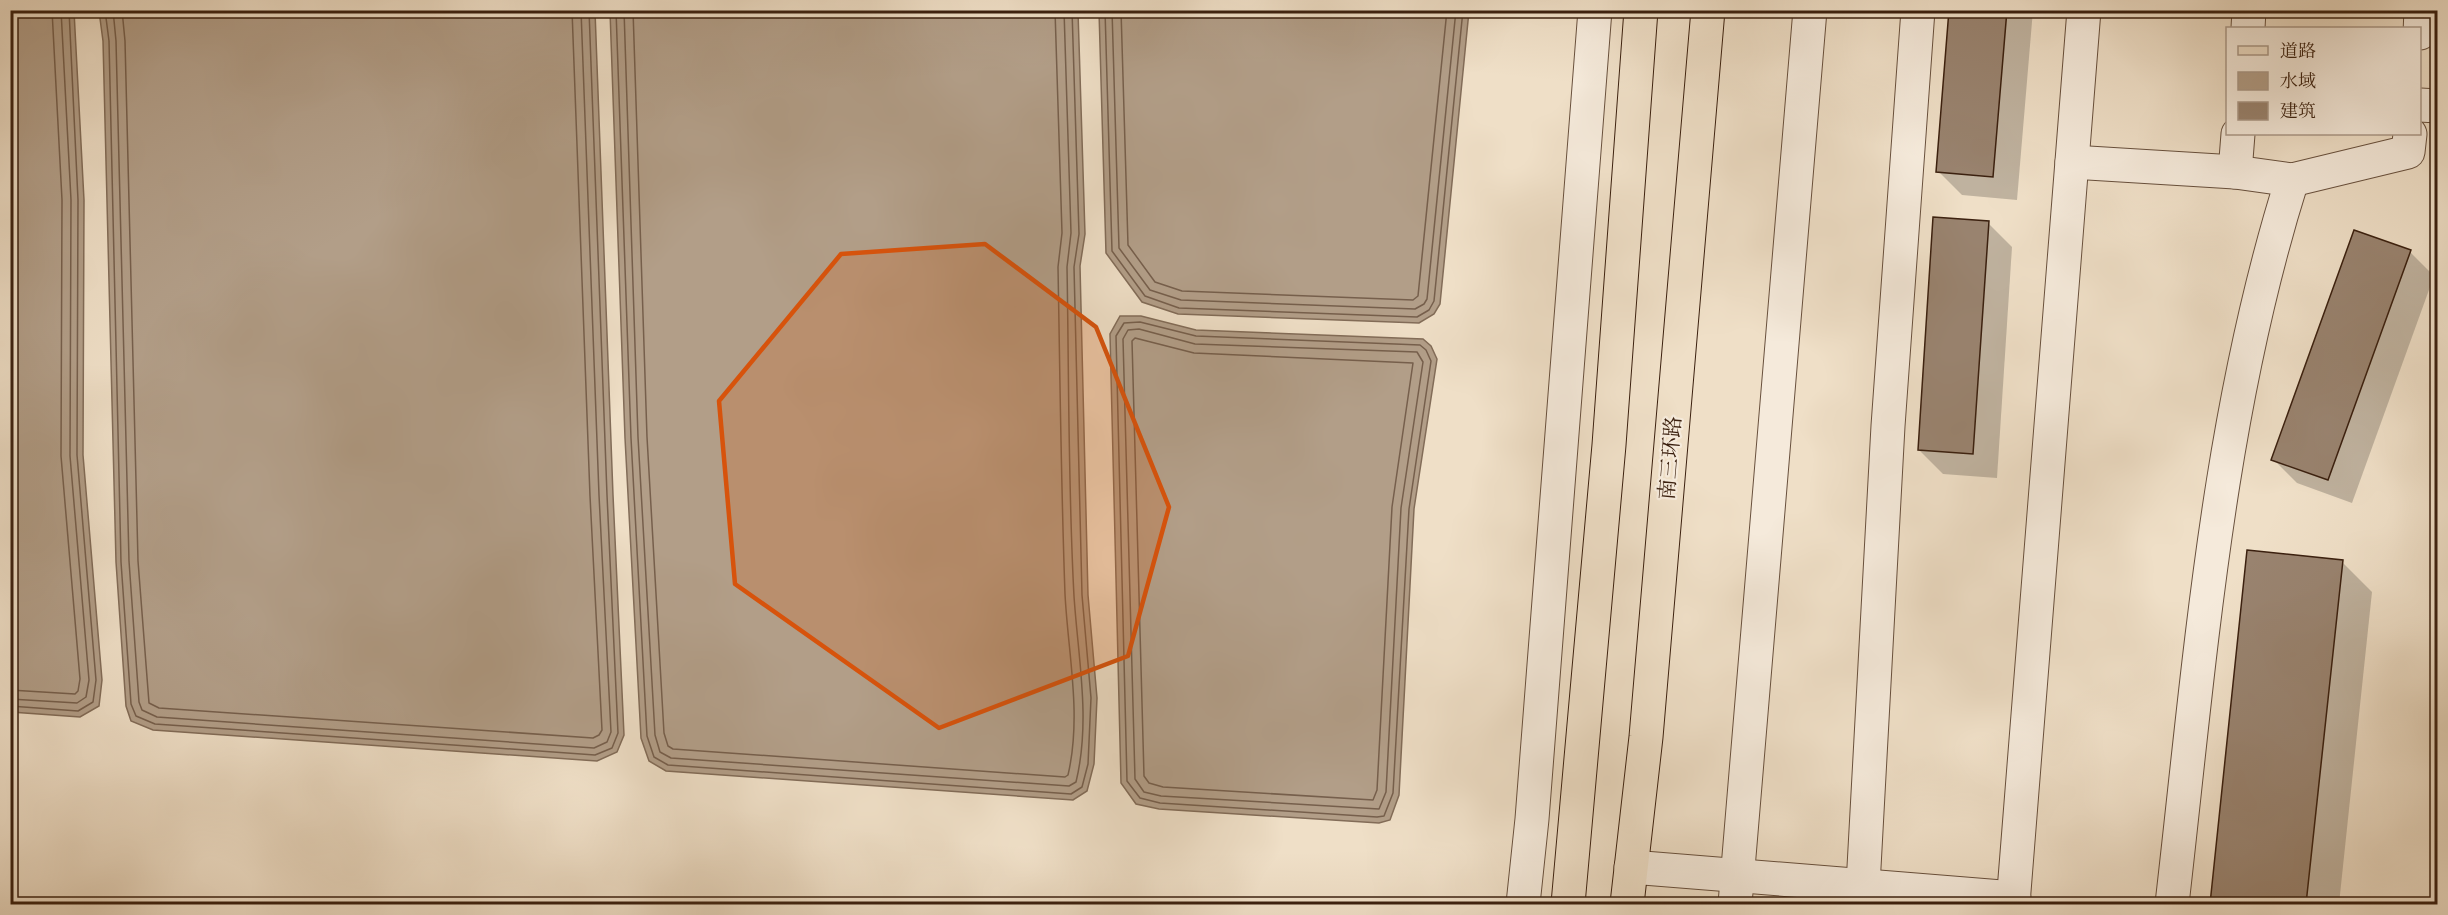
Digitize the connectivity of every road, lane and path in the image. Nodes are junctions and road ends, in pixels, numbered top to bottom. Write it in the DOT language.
graph roads {
  1 [pos="1596,10"];
  2 [pos="1641,10"];
  3 [pos="1708,10"];
  4 [pos="1810,10"];
  5 [pos="1918,10"];
  6 [pos="2084,10"];
  7 [pos="2249,10"];
  8 [pos="2421,10"];
  9 [pos="2248,27"];
  10 [pos="2420,27"];
  11 [pos="2421,105"];
  12 [pos="2438,106"];
  13 [pos="2238,135"];
  14 [pos="2410,135"];
  15 [pos="2072,162"];
  16 [pos="2235,172"];
  17 [pos="2292,180"];
  18 [pos="1631,867"];
  19 [pos="1736,890"];
  20 [pos="1863,894"];
  21 [pos="2013,901"];
  22 [pos="1523,904"];
  23 [pos="1568,904"];
  24 [pos="1627,904"];
  25 [pos="2172,904"];
  1 -- 22 [label="street"];
  2 -- 23 [label="main road"];
  3 -- 18 [label="main road, 南三环路"];
  4 -- 19 [label="street"];
  5 -- 20 [label="street"];
  6 -- 15 [label="street"];
  7 -- 9 [label="street"];
  8 -- 10 [label="street"];
  11 -- 12 [label="street"];
  13 -- 16 [label="street"];
  14 -- 17 [label="street"];
  15 -- 16 [label="street"];
  15 -- 21 [label="street"];
  16 -- 17 [label="street"];
  17 -- 25 [label="street"];
  18 -- 19 [label="street"];
  18 -- 24 [label="main road, 南三环路"];
  19 -- 20 [label="street"];
  20 -- 21 [label="street"];
}
